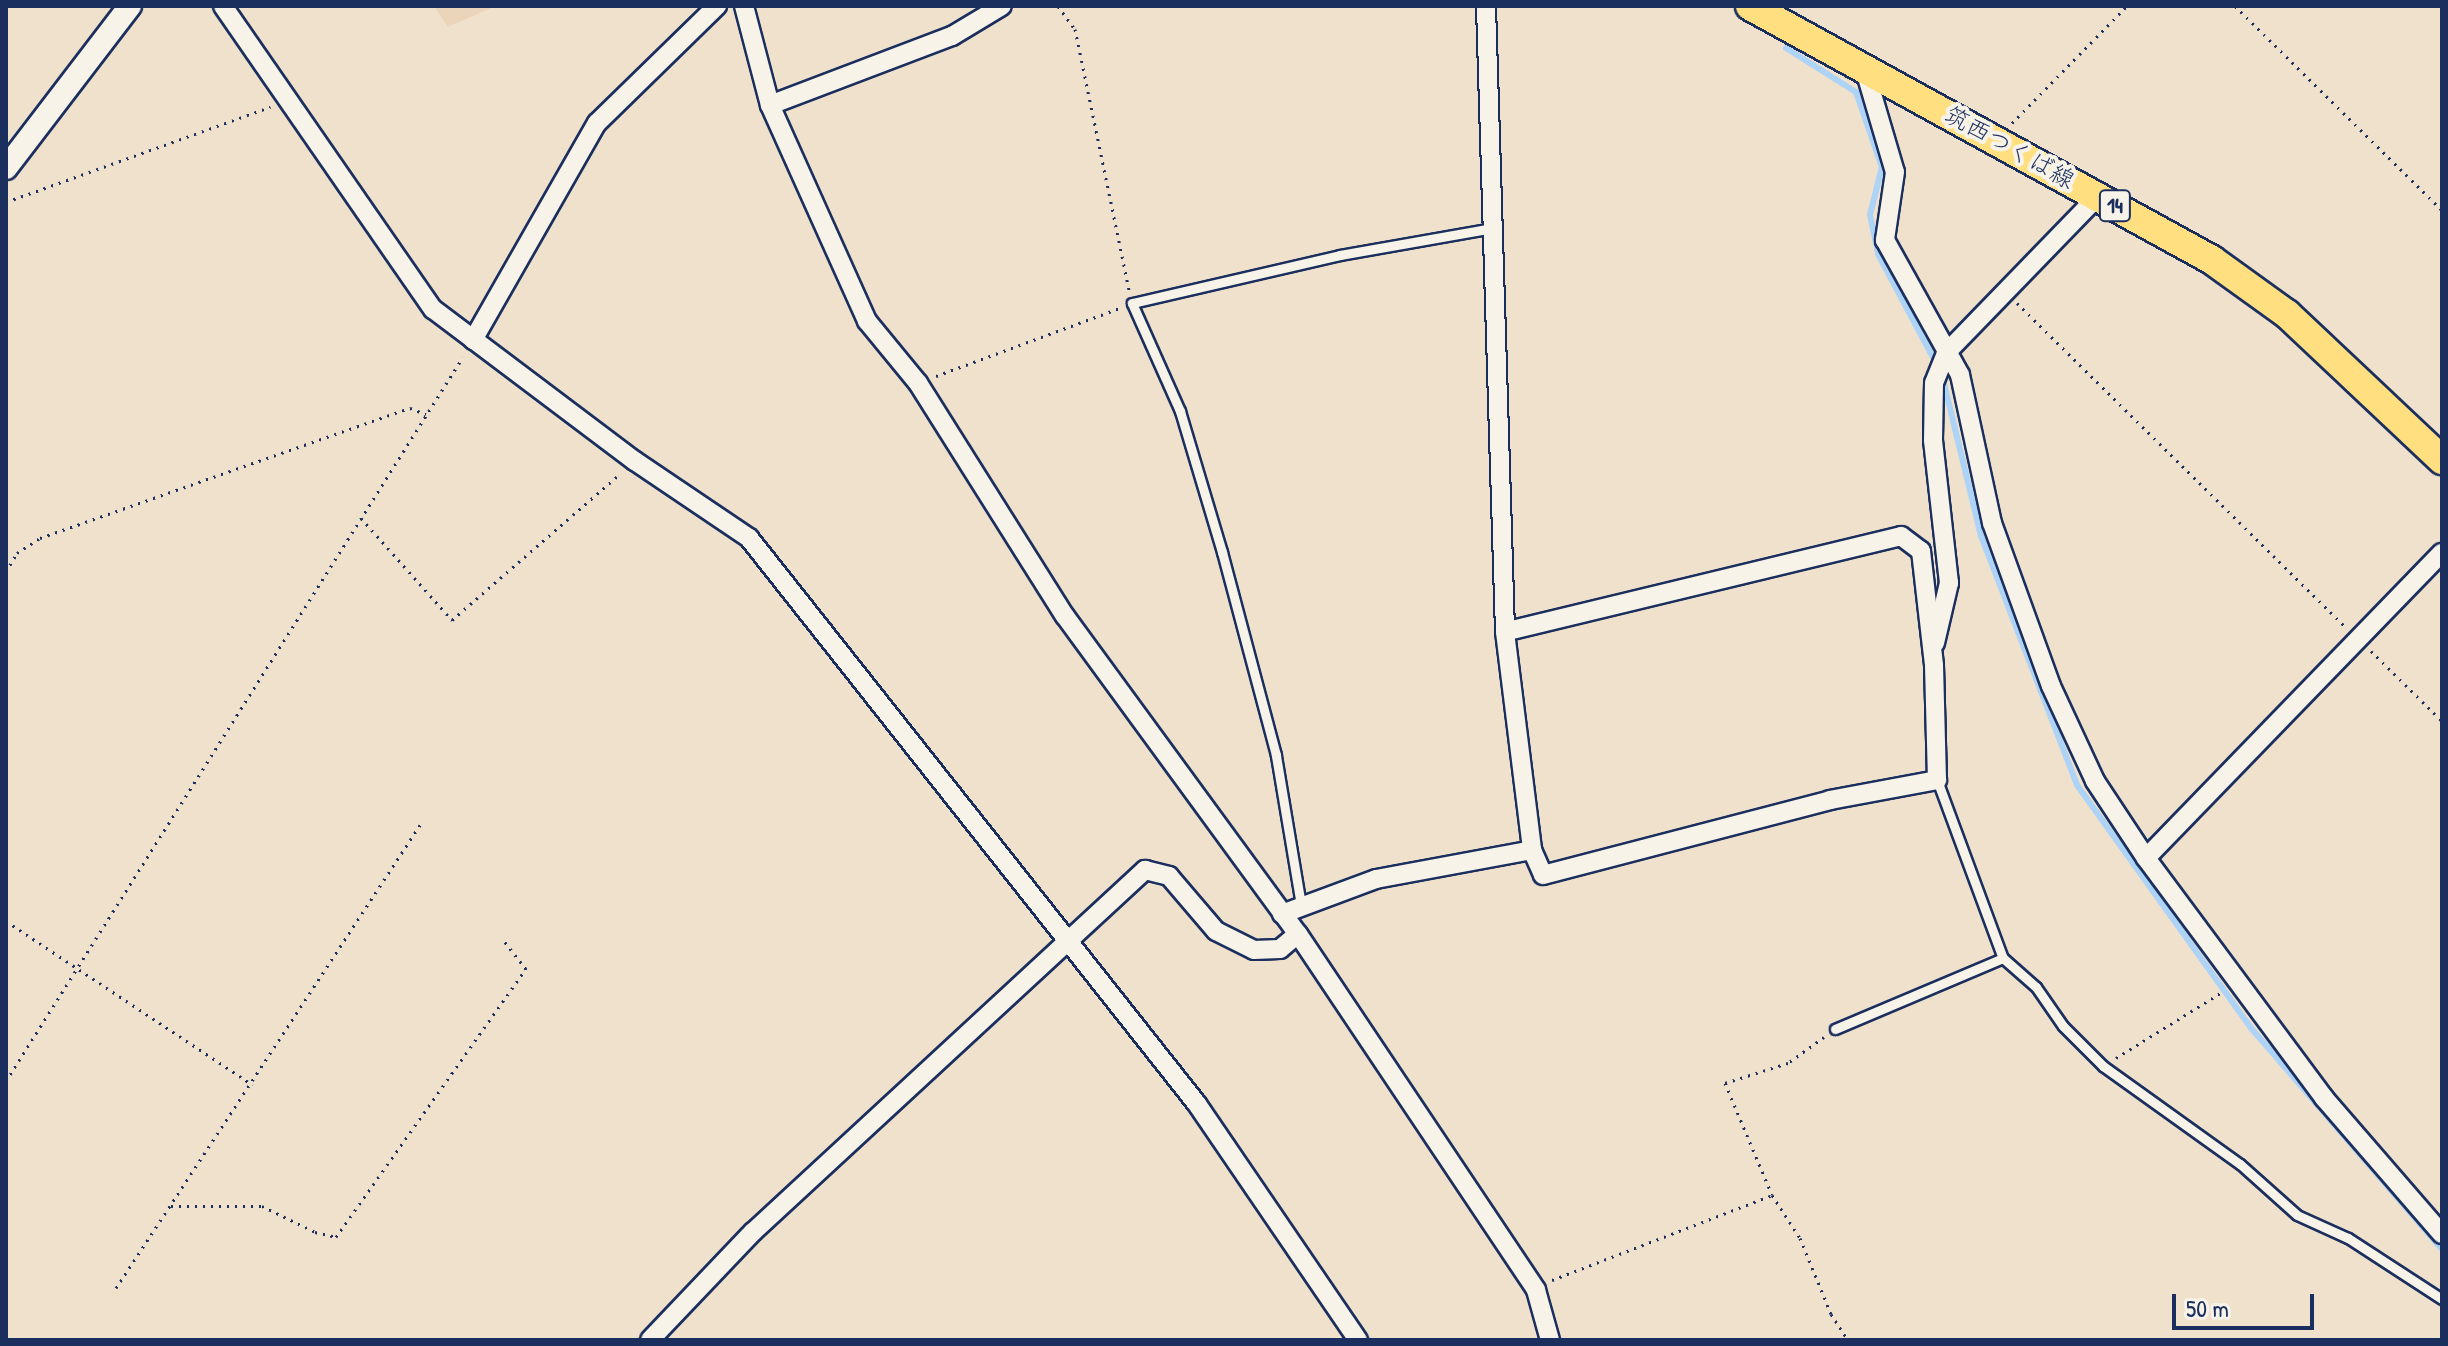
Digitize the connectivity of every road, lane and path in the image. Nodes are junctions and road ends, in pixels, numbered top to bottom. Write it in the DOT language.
graph roads {
  1 [pos="130,6"];
  2 [pos="223,6"];
  3 [pos="717,6"];
  4 [pos="744,6"];
  5 [pos="1002,6"];
  6 [pos="1058,6"];
  7 [pos="1486,6"];
  8 [pos="1750,6"];
  9 [pos="2127,6"];
  10 [pos="2235,6"];
  11 [pos="1776,13"];
  12 [pos="1864,67"];
  13 [pos="288,100"];
  14 [pos="770,105"];
  15 [pos="1997,139"];
  16 [pos="6,168"];
  17 [pos="2098,196"];
  18 [pos="6,202"];
  19 [pos="2442,210"];
  20 [pos="1493,228"];
  21 [pos="2004,291"];
  22 [pos="1132,303"];
  23 [pos="473,340"];
  24 [pos="1946,353"];
  25 [pos="918,383"];
  26 [pos="426,414"];
  27 [pos="2442,460"];
  28 [pos="635,461"];
  29 [pos="361,518"];
  30 [pos="2442,553"];
  31 [pos="6,572"];
  32 [pos="1505,632"];
  33 [pos="2358,638"];
  34 [pos="1932,656"];
  35 [pos="2442,721"];
  36 [pos="1937,780"];
  37 [pos="420,825"];
  38 [pos="1532,850"];
  39 [pos="2146,858"];
  40 [pos="1301,905"];
  41 [pos="1282,914"];
  42 [pos="6,921"];
  43 [pos="1298,934"];
  44 [pos="1068,940"];
  45 [pos="504,941"];
  46 [pos="2003,958"];
  47 [pos="77,968"];
  48 [pos="2239,982"];
  49 [pos="1835,1029"];
  50 [pos="2103,1066"];
  51 [pos="6,1081"];
  52 [pos="253,1085"];
  53 [pos="1772,1195"];
  54 [pos="170,1206"];
  55 [pos="2442,1234"];
  56 [pos="116,1288"];
  57 [pos="1536,1290"];
  58 [pos="2442,1299"];
  59 [pos="650,1340"];
  60 [pos="1358,1340"];
  61 [pos="1550,1340"];
  62 [pos="1848,1340"];
  1 -- 16 [label="street"];
  2 -- 13 [label="street"];
  3 -- 23 [label="street"];
  4 -- 14 [label="street"];
  5 -- 14 [label="street"];
  6 -- 22 [label="path"];
  7 -- 20 [label="street"];
  8 -- 11 [label="main road, 筑西つくば線 / 14"];
  9 -- 15 [label="path"];
  10 -- 19 [label="path"];
  11 -- 12 [label="main road, 筑西つくば線 / 14"];
  12 -- 15 [label="main road, 筑西つくば線 / 14"];
  12 -- 24 [label="street"];
  13 -- 18 [label="path"];
  13 -- 23 [label="street"];
  14 -- 25 [label="street"];
  15 -- 17 [label="main road, 筑西つくば線 / 14"];
  17 -- 21 [label="street"];
  17 -- 27 [label="main road, 筑西つくば線 / 14"];
  20 -- 22 [label="lane"];
  20 -- 32 [label="street"];
  21 -- 24 [label="street"];
  21 -- 33 [label="path"];
  22 -- 25 [label="path"];
  22 -- 40 [label="lane"];
  23 -- 26 [label="path"];
  23 -- 28 [label="street"];
  24 -- 34 [label="street"];
  24 -- 39 [label="street"];
  25 -- 41 [label="street"];
  26 -- 29 [label="path"];
  26 -- 31 [label="path"];
  28 -- 29 [label="path"];
  28 -- 44 [label="street"];
  29 -- 47 [label="path"];
  30 -- 33 [label="street"];
  32 -- 34 [label="street"];
  32 -- 38 [label="street"];
  33 -- 35 [label="path"];
  33 -- 39 [label="street"];
  34 -- 36 [label="street"];
  36 -- 38 [label="street"];
  36 -- 46 [label="lane"];
  37 -- 52 [label="path"];
  38 -- 40 [label="street"];
  39 -- 48 [label="street"];
  40 -- 41 [label="street"];
  41 -- 43 [label="street"];
  42 -- 47 [label="path"];
  43 -- 44 [label="street"];
  43 -- 57 [label="street"];
  44 -- 59 [label="street"];
  44 -- 60 [label="street"];
  45 -- 54 [label="path"];
  46 -- 49 [label="lane"];
  46 -- 50 [label="lane"];
  47 -- 51 [label="path"];
  47 -- 52 [label="path"];
  48 -- 50 [label="path"];
  48 -- 55 [label="street"];
  49 -- 53 [label="path"];
  50 -- 58 [label="lane"];
  52 -- 54 [label="path"];
  53 -- 57 [label="path"];
  53 -- 62 [label="path"];
  54 -- 56 [label="path"];
  57 -- 61 [label="street"];
}
